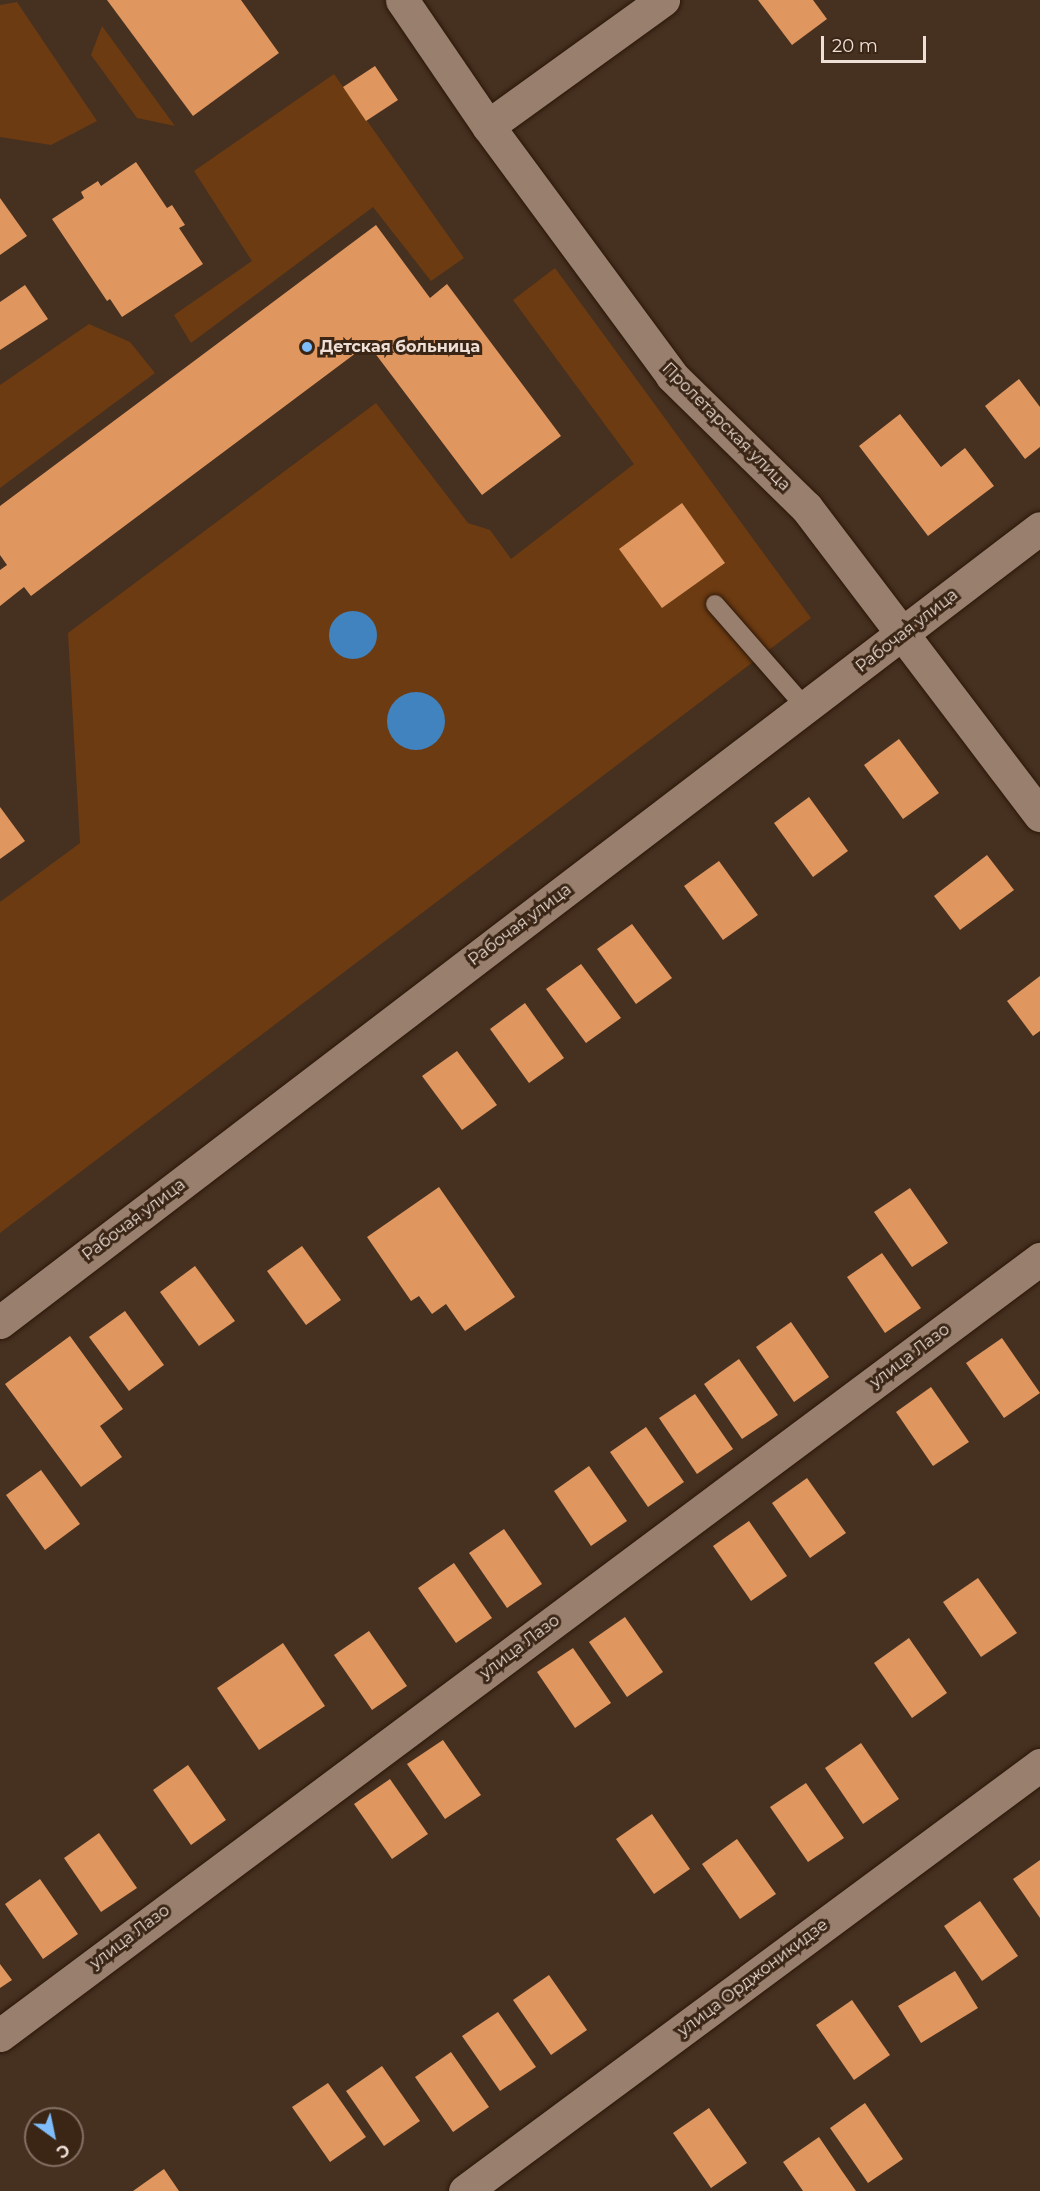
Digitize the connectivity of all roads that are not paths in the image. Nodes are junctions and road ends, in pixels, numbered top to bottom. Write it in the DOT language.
graph roads {
  1 [pos="402,0"];
  2 [pos="663,0"];
  3 [pos="488,126"];
  4 [pos="1040,528"];
  5 [pos="715,604"];
  6 [pos="902,635"];
  7 [pos="806,708"];
  8 [pos="1040,815"];
  9 [pos="1040,1258"];
  10 [pos="0,1322"];
  11 [pos="1040,1765"];
  12 [pos="0,2035"];
  13 [pos="465,2191"];
  1 -- 3 [label="street, Пролетарская улица"];
  2 -- 3 [label="street"];
  3 -- 6 [label="street, Пролетарская улица"];
  4 -- 6 [label="street, Рабочая улица"];
  5 -- 7 [label="lane"];
  6 -- 7 [label="street, Рабочая улица"];
  6 -- 8 [label="street, Пролетарская улица"];
  7 -- 10 [label="street, Рабочая улица"];
  9 -- 12 [label="street, улица Лазо"];
  11 -- 13 [label="street, улица Орджоникидзе"];
}
